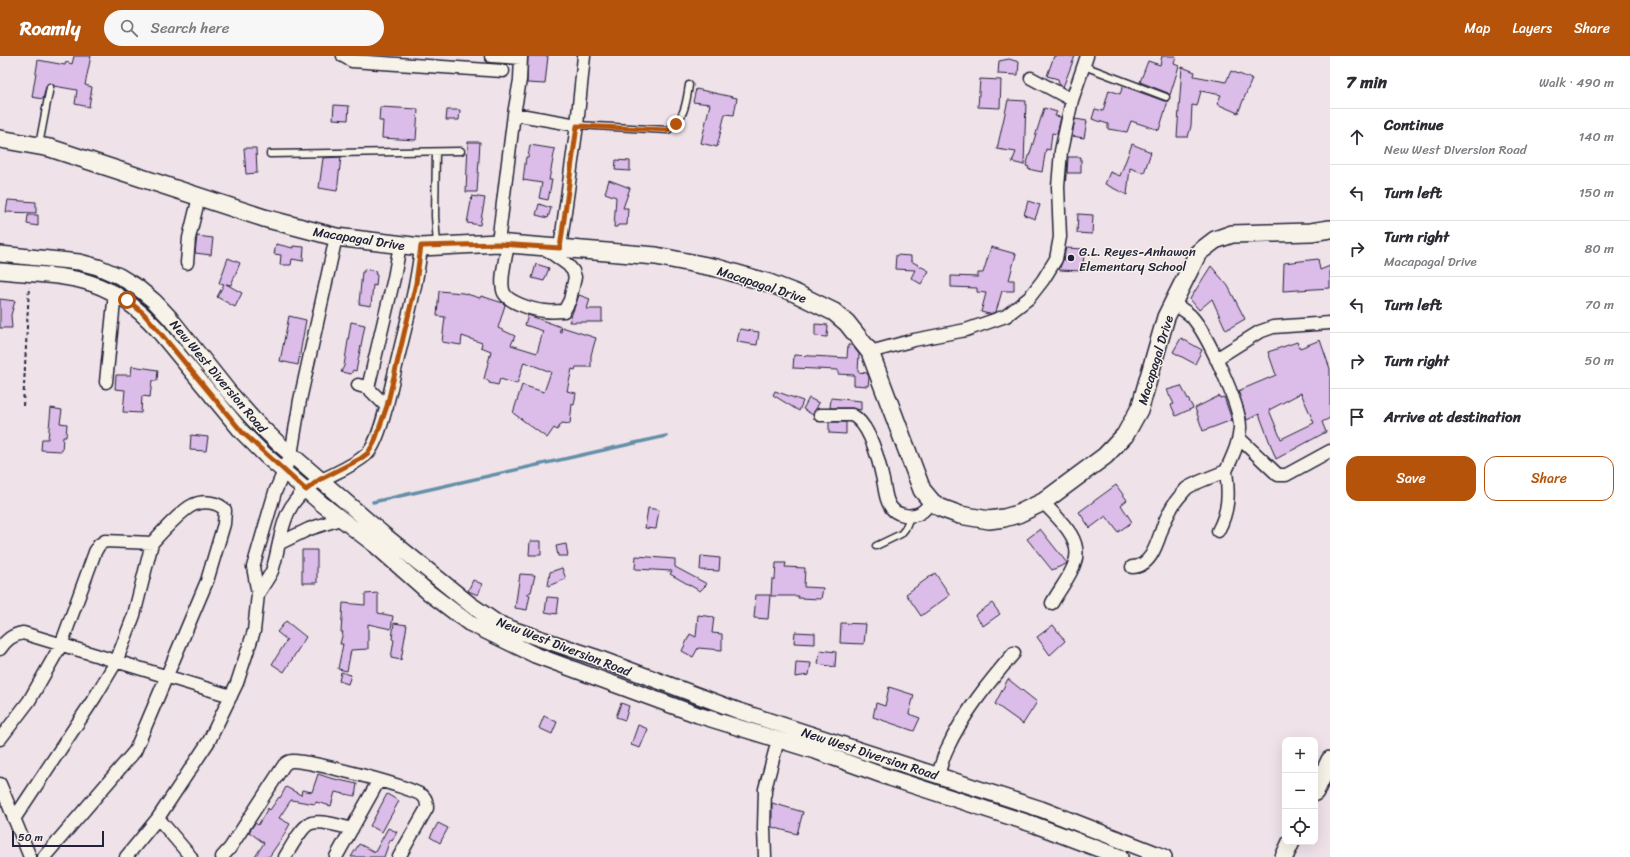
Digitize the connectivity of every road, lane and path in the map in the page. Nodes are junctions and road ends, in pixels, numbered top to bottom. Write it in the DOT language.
graph roads {
  1 [pos="343,56"];
  2 [pos="491,56"];
  3 [pos="584,56"];
  4 [pos="521,57"];
  5 [pos="1086,61"];
  6 [pos="503,71"];
  7 [pos="1031,78"];
  8 [pos="689,85"];
  9 [pos="50,88"];
  10 [pos="1166,97"];
  11 [pos="1072,100"];
  12 [pos="514,114"];
  13 [pos="577,126"];
  14 [pos="0,142"];
  15 [pos="39,146"];
  16 [pos="461,151"];
  17 [pos="436,152"];
  18 [pos="270,154"];
  19 [pos="199,197"];
  20 [pos="1330,229"];
  21 [pos="336,237"];
  22 [pos="503,244"];
  23 [pos="400,245"];
  24 [pos="429,246"];
  25 [pos="542,246"];
  26 [pos="560,248"];
  27 [pos="0,254"];
  28 [pos="187,263"];
  29 [pos="0,271"];
  30 [pos="30,273"];
  31 [pos="394,278"];
  32 [pos="416,283"];
  33 [pos="115,292"];
  34 [pos="1174,303"];
  35 [pos="1330,323"];
  36 [pos="870,352"];
  37 [pos="1216,359"];
  38 [pos="106,382"];
  39 [pos="23,406"];
  40 [pos="387,406"];
  41 [pos="820,415"];
  42 [pos="1239,438"];
  43 [pos="1330,451"];
  44 [pos="291,455"];
  45 [pos="283,470"];
  46 [pos="1226,471"];
  47 [pos="319,480"];
  48 [pos="306,490"];
  49 [pos="932,502"];
  50 [pos="1043,502"];
  51 [pos="911,514"];
  52 [pos="340,519"];
  53 [pos="265,524"];
  54 [pos="283,530"];
  55 [pos="1218,531"];
  56 [pos="152,543"];
  57 [pos="280,543"];
  58 [pos="876,546"];
  59 [pos="1132,567"];
  60 [pos="258,594"];
  61 [pos="1052,603"];
  62 [pos="61,646"];
  63 [pos="0,649"];
  64 [pos="1014,653"];
  65 [pos="116,662"];
  66 [pos="167,677"];
  67 [pos="231,696"];
  68 [pos="0,738"];
  69 [pos="778,740"];
  70 [pos="1330,760"];
  71 [pos="938,775"];
  72 [pos="379,780"];
  73 [pos="1318,786"];
  74 [pos="1,789"];
  75 [pos="158,818"];
  76 [pos="14,819"];
  77 [pos="352,828"];
  78 [pos="1290,845"];
  79 [pos="30,857"];
  80 [pos="44,857"];
  81 [pos="126,857"];
  82 [pos="191,857"];
  83 [pos="222,857"];
  84 [pos="285,857"];
  85 [pos="336,857"];
  86 [pos="399,857"];
  87 [pos="765,857"];
  88 [pos="1120,857"];
  89 [pos="1164,857"];
  90 [pos="1284,857"];
  1 -- 6 [label="street"];
  2 -- 4 [label="street"];
  3 -- 13 [label="street"];
  4 -- 12 [label="street"];
  5 -- 10 [label="lane"];
  5 -- 11 [label="street"];
  7 -- 11 [label="street"];
  8 -- 13 [label="lane"];
  9 -- 15 [label="lane"];
  11 -- 36 [label="street"];
  12 -- 13 [label="street"];
  12 -- 22 [label="street"];
  13 -- 26 [label="street"];
  14 -- 15 [label="main road, Macapagal Drive"];
  15 -- 19 [label="main road, Macapagal Drive"];
  16 -- 17 [label="lane"];
  17 -- 18 [label="lane"];
  17 -- 24 [label="lane"];
  19 -- 21 [label="main road, Macapagal Drive"];
  19 -- 28 [label="street"];
  20 -- 34 [label="main road, Macapagal Drive"];
  21 -- 23 [label="main road, Macapagal Drive"];
  21 -- 44 [label="street"];
  22 -- 24 [label="main road, Macapagal Drive"];
  22 -- 25 [label="main road, Macapagal Drive"];
  22 -- 25 [label="street"];
  23 -- 24 [label="main road, Macapagal Drive"];
  23 -- 31 [label="street"];
  24 -- 32 [label="street"];
  25 -- 26 [label="main road, Macapagal Drive"];
  26 -- 36 [label="main road, Macapagal Drive"];
  27 -- 44 [label="street, New West Diversion Road"];
  29 -- 30 [label="street, New West Diversion Road"];
  30 -- 33 [label="street, New West Diversion Road"];
  30 -- 39 [label="path"];
  31 -- 32 [label="street"];
  31 -- 40 [label="street"];
  32 -- 40 [label="street"];
  33 -- 38 [label="street"];
  33 -- 45 [label="street, New West Diversion Road"];
  34 -- 37 [label="street"];
  34 -- 50 [label="main road, Macapagal Drive"];
  35 -- 37 [label="street"];
  36 -- 49 [label="main road, Macapagal Drive"];
  37 -- 42 [label="street"];
  40 -- 47 [label="street"];
  41 -- 51 [label="street"];
  42 -- 43 [label="street"];
  42 -- 46 [label="street"];
  44 -- 45 [label="street"];
  44 -- 47 [label="street, New West Diversion Road"];
  45 -- 48 [label="street, New West Diversion Road"];
  45 -- 53 [label="street"];
  46 -- 55 [label="street"];
  46 -- 59 [label="street"];
  47 -- 48 [label="street"];
  47 -- 71 [label="street, New West Diversion Road"];
  48 -- 52 [label="street, New West Diversion Road"];
  48 -- 54 [label="street"];
  49 -- 50 [label="main road, Macapagal Drive"];
  49 -- 51 [label="street"];
  50 -- 61 [label="street"];
  51 -- 58 [label="lane"];
  52 -- 57 [label="street"];
  52 -- 69 [label="street, New West Diversion Road"];
  53 -- 54 [label="street"];
  53 -- 60 [label="street"];
  54 -- 57 [label="street"];
  56 -- 62 [label="street"];
  56 -- 65 [label="street"];
  56 -- 66 [label="street"];
  57 -- 60 [label="street"];
  60 -- 67 [label="street"];
  62 -- 63 [label="street"];
  62 -- 65 [label="street"];
  62 -- 68 [label="street"];
  64 -- 71 [label="street"];
  65 -- 66 [label="street"];
  65 -- 76 [label="street"];
  66 -- 67 [label="street"];
  66 -- 80 [label="street"];
  67 -- 75 [label="street"];
  69 -- 87 [label="street"];
  69 -- 88 [label="street, New West Diversion Road"];
  70 -- 73 [label="main road"];
  71 -- 89 [label="street, New West Diversion Road"];
  72 -- 77 [label="street"];
  72 -- 83 [label="street"];
  72 -- 86 [label="street"];
  74 -- 76 [label="street"];
  75 -- 81 [label="street"];
  75 -- 82 [label="street"];
  76 -- 79 [label="street"];
  77 -- 84 [label="street"];
  77 -- 85 [label="street"];
  78 -- 90 [label="main road"];
}
